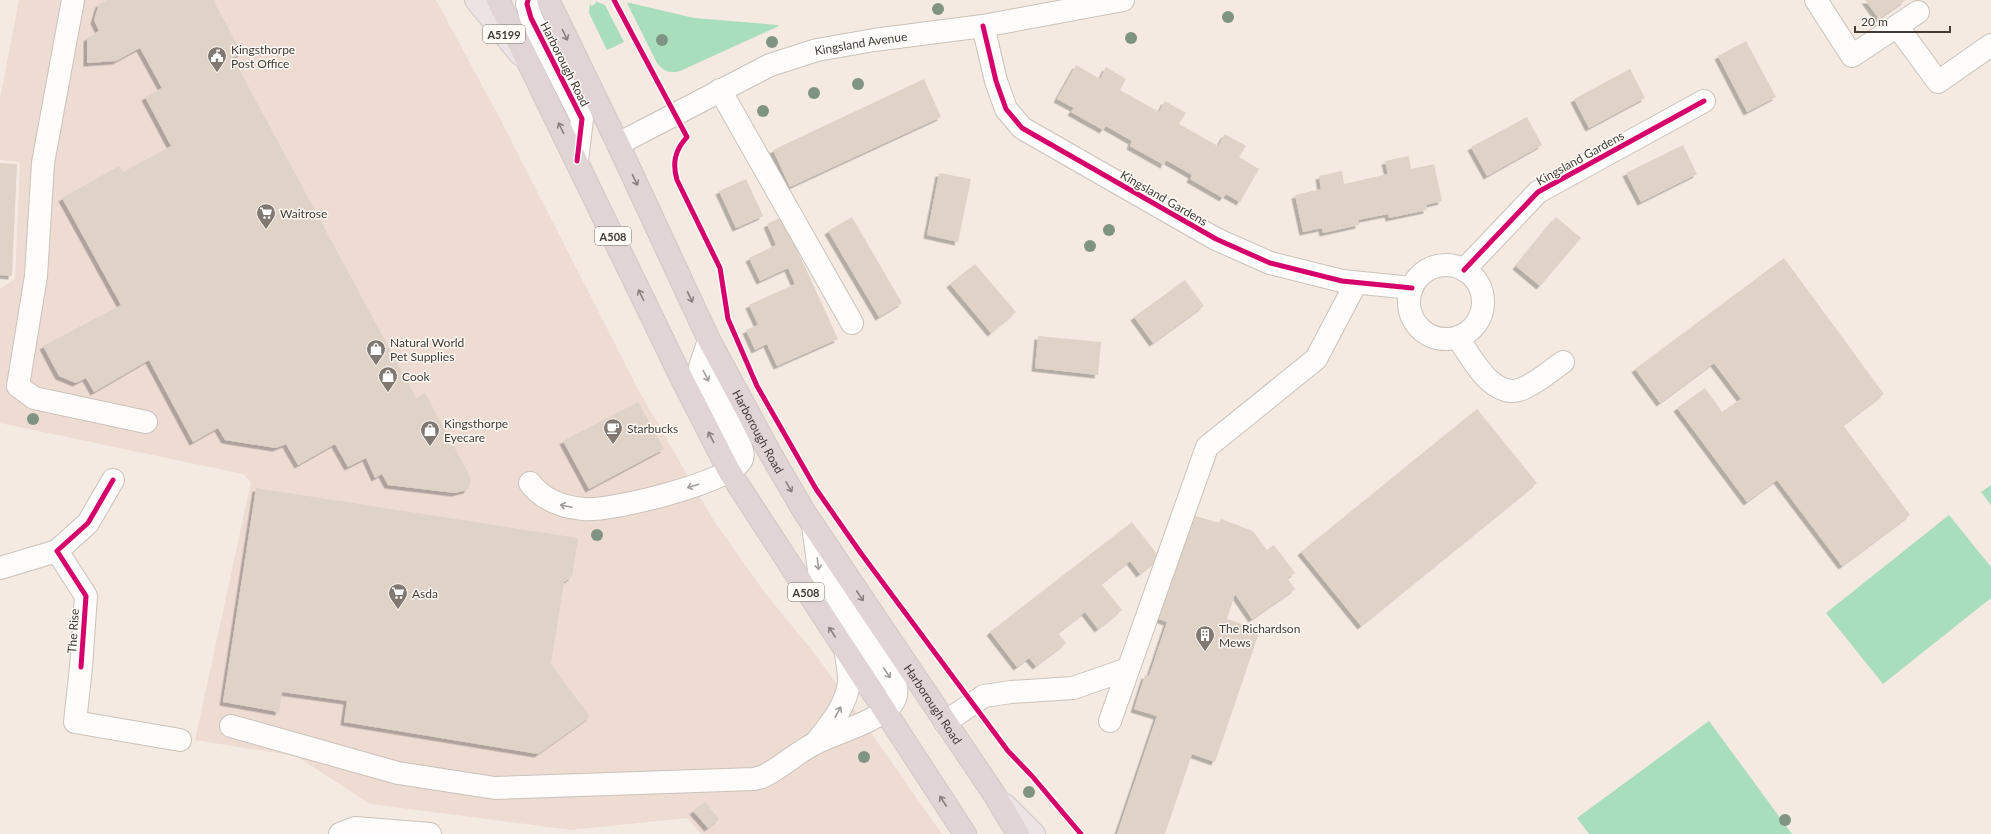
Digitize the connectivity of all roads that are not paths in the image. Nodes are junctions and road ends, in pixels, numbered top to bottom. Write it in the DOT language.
graph roads {
  1 [pos="73,0"];
  2 [pos="476,0"];
  3 [pos="498,0"];
  4 [pos="528,0"];
  5 [pos="548,0"];
  6 [pos="1123,0"];
  7 [pos="1816,0"];
  8 [pos="1918,12"];
  9 [pos="983,26"];
  10 [pos="1896,26"];
  11 [pos="1991,46"];
  12 [pos="532,69"];
  13 [pos="720,90"];
  14 [pos="1704,101"];
  15 [pos="618,144"];
  16 [pos="577,161"];
  17 [pos="1464,270"];
  18 [pos="1356,283"];
  19 [pos="1412,288"];
  20 [pos="852,322"];
  21 [pos="1458,338"];
  22 [pos="710,340"];
  23 [pos="1563,362"];
  24 [pos="146,422"];
  25 [pos="729,471"];
  26 [pos="112,480"];
  27 [pos="530,483"];
  28 [pos="813,525"];
  29 [pos="57,551"];
  30 [pos="0,568"];
  31 [pos="846,654"];
  32 [pos="1128,669"];
  33 [pos="884,711"];
  34 [pos="1110,721"];
  35 [pos="945,722"];
  36 [pos="231,726"];
  37 [pos="180,740"];
  38 [pos="815,743"];
  39 [pos="994,794"];
  40 [pos="340,834"];
  41 [pos="430,834"];
  42 [pos="964,834"];
  43 [pos="1018,834"];
  44 [pos="1034,834"];
  1 -- 24 [label="street"];
  2 -- 12 [label="main road, A5199"];
  3 -- 12 [label="highway, A508"];
  4 -- 16 [label="street, Harborough Road"];
  5 -- 15 [label="highway, Harborough Road, one-way"];
  6 -- 9 [label="street, Kingsland Avenue"];
  7 -- 10 [label="street"];
  8 -- 10 [label="street"];
  9 -- 13 [label="street, Kingsland Avenue"];
  9 -- 18 [label="street, Kingsland Gardens"];
  10 -- 11 [label="street"];
  16 -- 12 [label="highway, A508, one-way"];
  13 -- 15 [label="street, Kingsland Avenue"];
  13 -- 20 [label="street"];
  14 -- 17 [label="street, Kingsland Gardens"];
  15 -- 22 [label="highway, Harborough Road, one-way"];
  25 -- 16 [label="highway, A508, one-way"];
  17 -- 19 [label="street"];
  17 -- 21 [label="street"];
  18 -- 19 [label="street, Kingsland Gardens"];
  18 -- 32 [label="street"];
  19 -- 21 [label="street"];
  21 -- 23 [label="street"];
  22 -- 25 [label="street, one-way"];
  22 -- 28 [label="highway, Harborough Road, one-way"];
  25 -- 27 [label="street, one-way"];
  31 -- 25 [label="highway, A508, one-way"];
  26 -- 29 [label="street"];
  28 -- 33 [label="street, one-way"];
  28 -- 35 [label="highway, Harborough Road, one-way"];
  29 -- 30 [label="street"];
  29 -- 37 [label="street, The Rise"];
  31 -- 33 [label="highway, A508"];
  38 -- 31 [label="street, one-way"];
  32 -- 34 [label="street"];
  32 -- 35 [label="street"];
  33 -- 38 [label="street"];
  42 -- 33 [label="highway, A508, one-way"];
  35 -- 39 [label="highway, Harborough Road"];
  36 -- 38 [label="street"];
  39 -- 43 [label="highway, Harborough Road"];
  39 -- 44 [label="main road"];
  40 -- 41 [label="street"];
}
